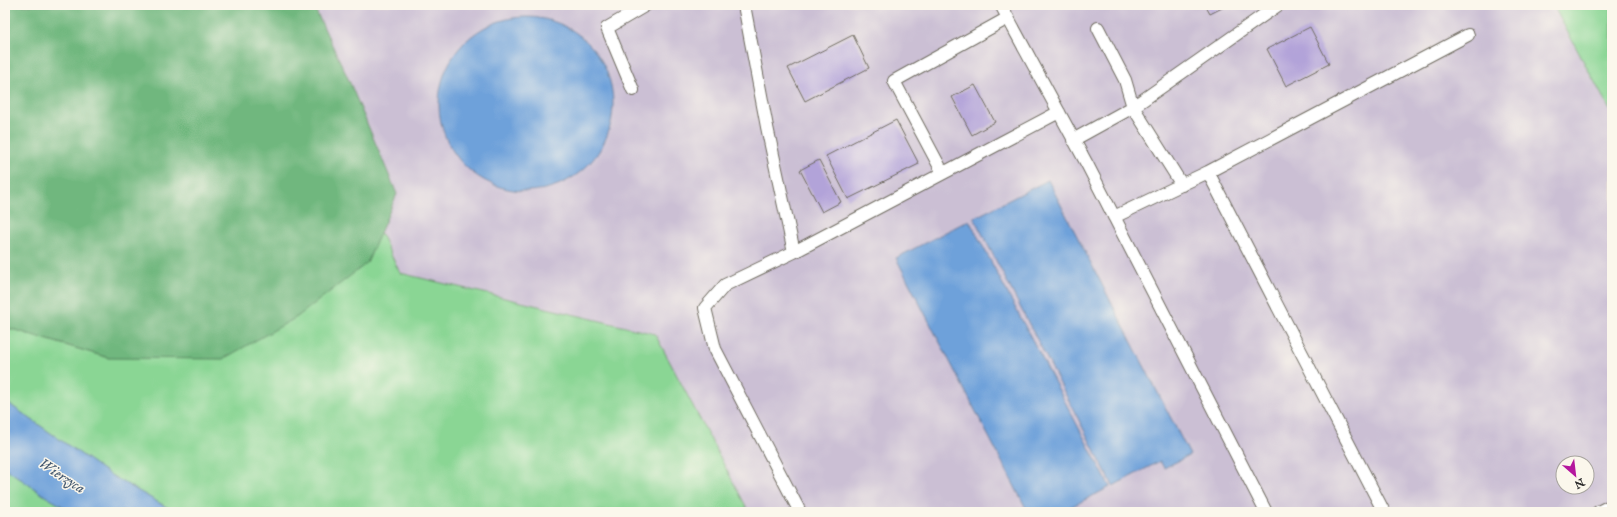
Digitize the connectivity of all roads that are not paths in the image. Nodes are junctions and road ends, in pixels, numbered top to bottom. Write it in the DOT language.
graph roads {
  1 [pos="646,5"];
  2 [pos="744,5"];
  3 [pos="1001,5"];
  4 [pos="1278,5"];
  5 [pos="1008,18"];
  6 [pos="1098,28"];
  7 [pos="1468,35"];
  8 [pos="633,90"];
  9 [pos="1133,107"];
  10 [pos="1059,112"];
  11 [pos="1074,140"];
  12 [pos="1208,172"];
  13 [pos="942,174"];
  14 [pos="1182,185"];
  15 [pos="1114,217"];
  16 [pos="794,252"];
  17 [pos="1612,505"];
  18 [pos="800,512"];
  19 [pos="1266,512"];
  20 [pos="1384,512"];
  21 [pos="1598,512"];
  1 -- 8 [label="lane"];
  2 -- 16 [label="lane"];
  3 -- 5 [label="lane"];
  4 -- 9 [label="lane"];
  5 -- 10 [label="lane"];
  5 -- 13 [label="lane"];
  6 -- 9 [label="lane"];
  7 -- 12 [label="lane"];
  9 -- 11 [label="lane"];
  9 -- 14 [label="lane"];
  10 -- 11 [label="lane"];
  10 -- 13 [label="lane"];
  11 -- 15 [label="lane"];
  12 -- 14 [label="lane"];
  12 -- 20 [label="lane"];
  13 -- 16 [label="lane"];
  14 -- 15 [label="lane"];
  15 -- 19 [label="lane"];
  16 -- 18 [label="lane"];
  17 -- 21 [label="lane"];
}
